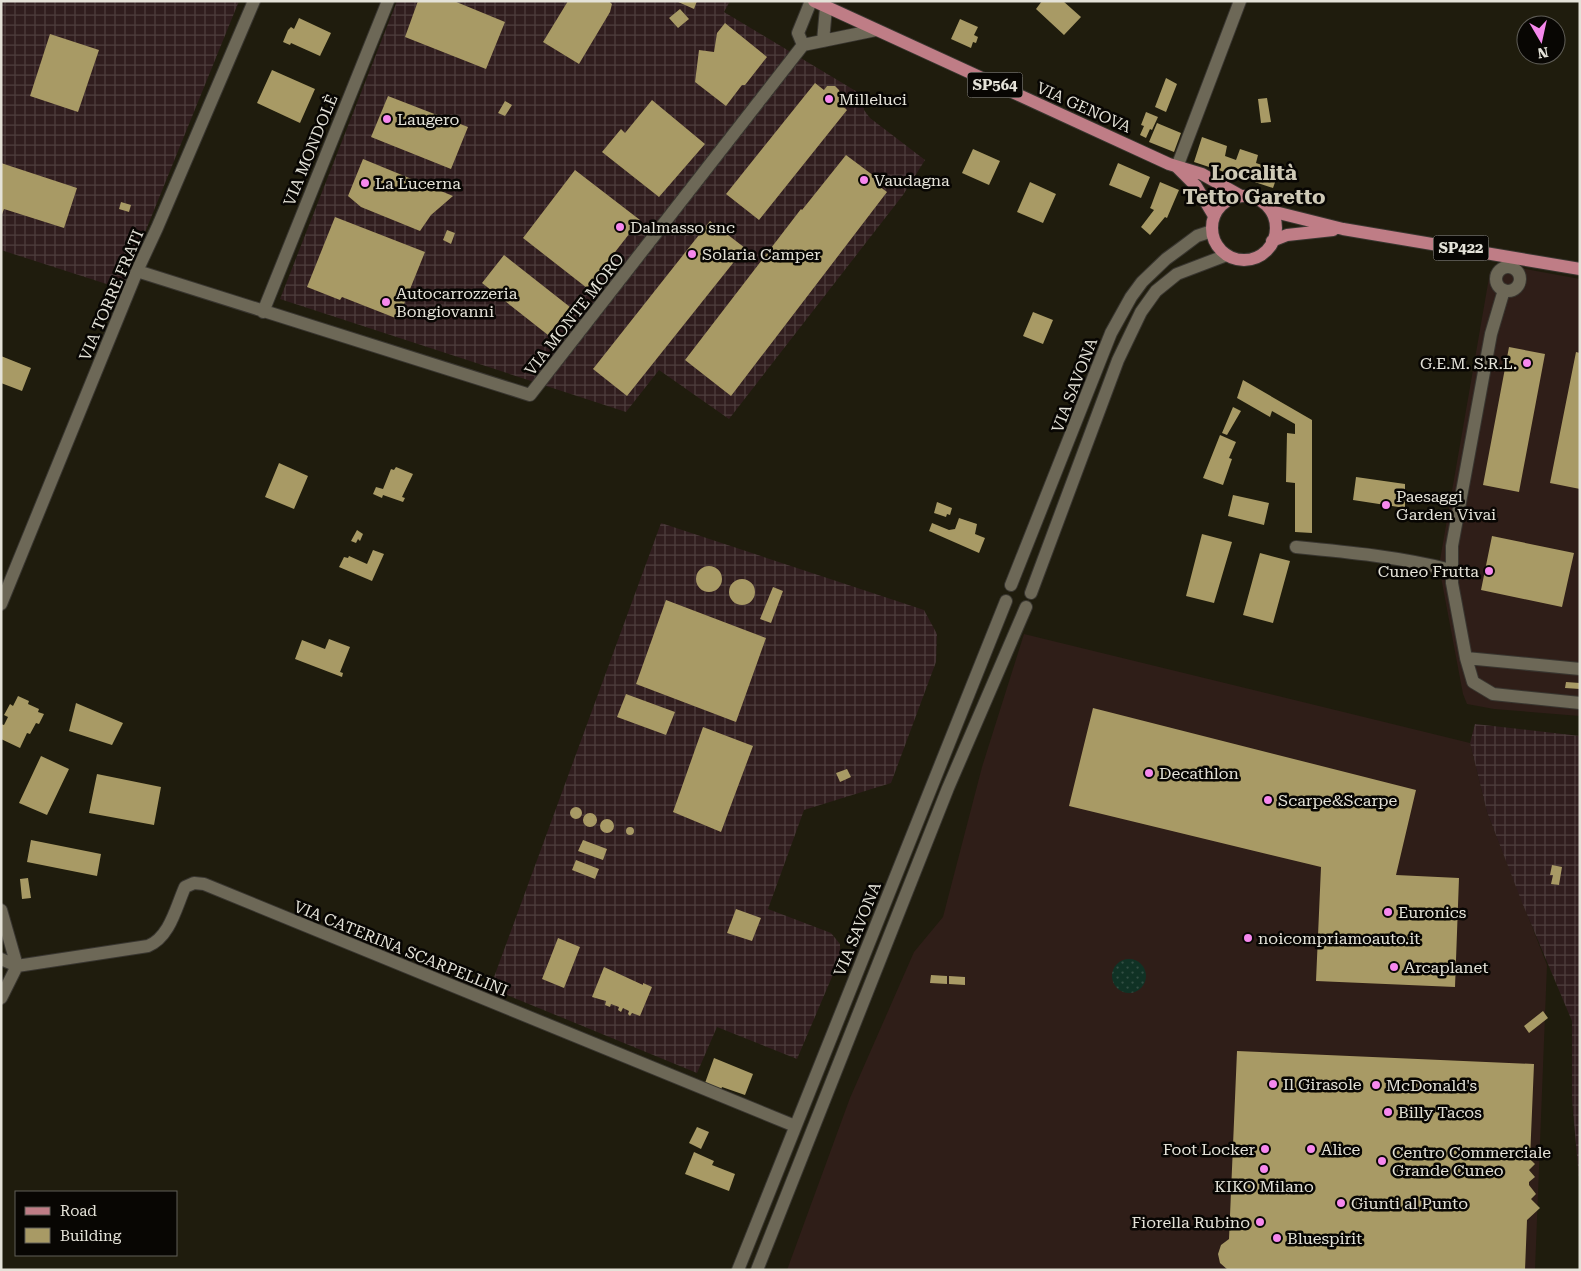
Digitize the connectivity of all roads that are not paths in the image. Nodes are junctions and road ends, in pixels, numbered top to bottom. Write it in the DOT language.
graph roads {
  1 [pos="254,1"];
  2 [pos="388,1"];
  3 [pos="813,1"];
  4 [pos="1240,1"];
  5 [pos="826,8"];
  6 [pos="876,30"];
  7 [pos="823,41"];
  8 [pos="803,45"];
  9 [pos="1177,167"];
  10 [pos="1241,196"];
  11 [pos="1271,212"];
  12 [pos="1214,216"];
  13 [pos="1343,229"];
  14 [pos="1212,231"];
  15 [pos="1272,242"];
  16 [pos="1226,255"];
  17 [pos="1513,262"];
  18 [pos="1580,269"];
  19 [pos="137,271"];
  20 [pos="263,312"];
  21 [pos="1296,547"];
  22 [pos="1451,570"];
  23 [pos="1012,585"];
  24 [pos="1031,593"];
  25 [pos="1006,601"];
  26 [pos="1,604"];
  27 [pos="1026,607"];
  28 [pos="1466,658"];
  29 [pos="1580,669"];
  30 [pos="1580,703"];
  31 [pos="1,910"];
  32 [pos="1,959"];
  33 [pos="17,966"];
  34 [pos="1,998"];
  35 [pos="795,1126"];
  36 [pos="738,1270"];
  37 [pos="757,1270"];
  1 -- 19 [label="street, VIA TORRE FRATI"];
  2 -- 20 [label="street, VIA MONDOLÈ"];
  3 -- 5 [label="main road, VIA GENOVA / SP564"];
  3 -- 8 [label="street"];
  4 -- 9 [label="street"];
  5 -- 6 [label="main road, VIA GENOVA / SP564"];
  5 -- 7 [label="street"];
  6 -- 7 [label="street"];
  6 -- 9 [label="main road, VIA GENOVA / SP564"];
  7 -- 8 [label="street"];
  8 -- 20 [label="street, VIA MONTE MORO"];
  9 -- 10 [label="main road, VIA GENOVA / SP564"];
  9 -- 12 [label="main road, VIA GENOVA / SP564"];
  10 -- 11 [label="main road, SP422"];
  10 -- 12 [label="main road"];
  11 -- 13 [label="main road, SP422"];
  11 -- 15 [label="main road"];
  12 -- 14 [label="main road"];
  13 -- 15 [label="main road, SP422"];
  13 -- 17 [label="main road, SP422"];
  14 -- 16 [label="main road"];
  14 -- 23 [label="street, VIA SAVONA"];
  15 -- 16 [label="main road, SP422"];
  16 -- 24 [label="street, VIA SAVONA"];
  17 -- 18 [label="main road, SP422"];
  17 -- 22 [label="street"];
  19 -- 20 [label="street, VIA MONTE MORO"];
  19 -- 26 [label="street, VIA TORRE FRATI"];
  21 -- 22 [label="street"];
  22 -- 28 [label="street"];
  25 -- 35 [label="street, VIA SAVONA"];
  27 -- 37 [label="street, VIA SAVONA"];
  28 -- 29 [label="street"];
  28 -- 30 [label="street"];
  31 -- 33 [label="street"];
  32 -- 33 [label="street"];
  33 -- 34 [label="street"];
  33 -- 35 [label="street, VIA CATERINA SCARPELLINI"];
  35 -- 36 [label="street, VIA SAVONA"];
}
